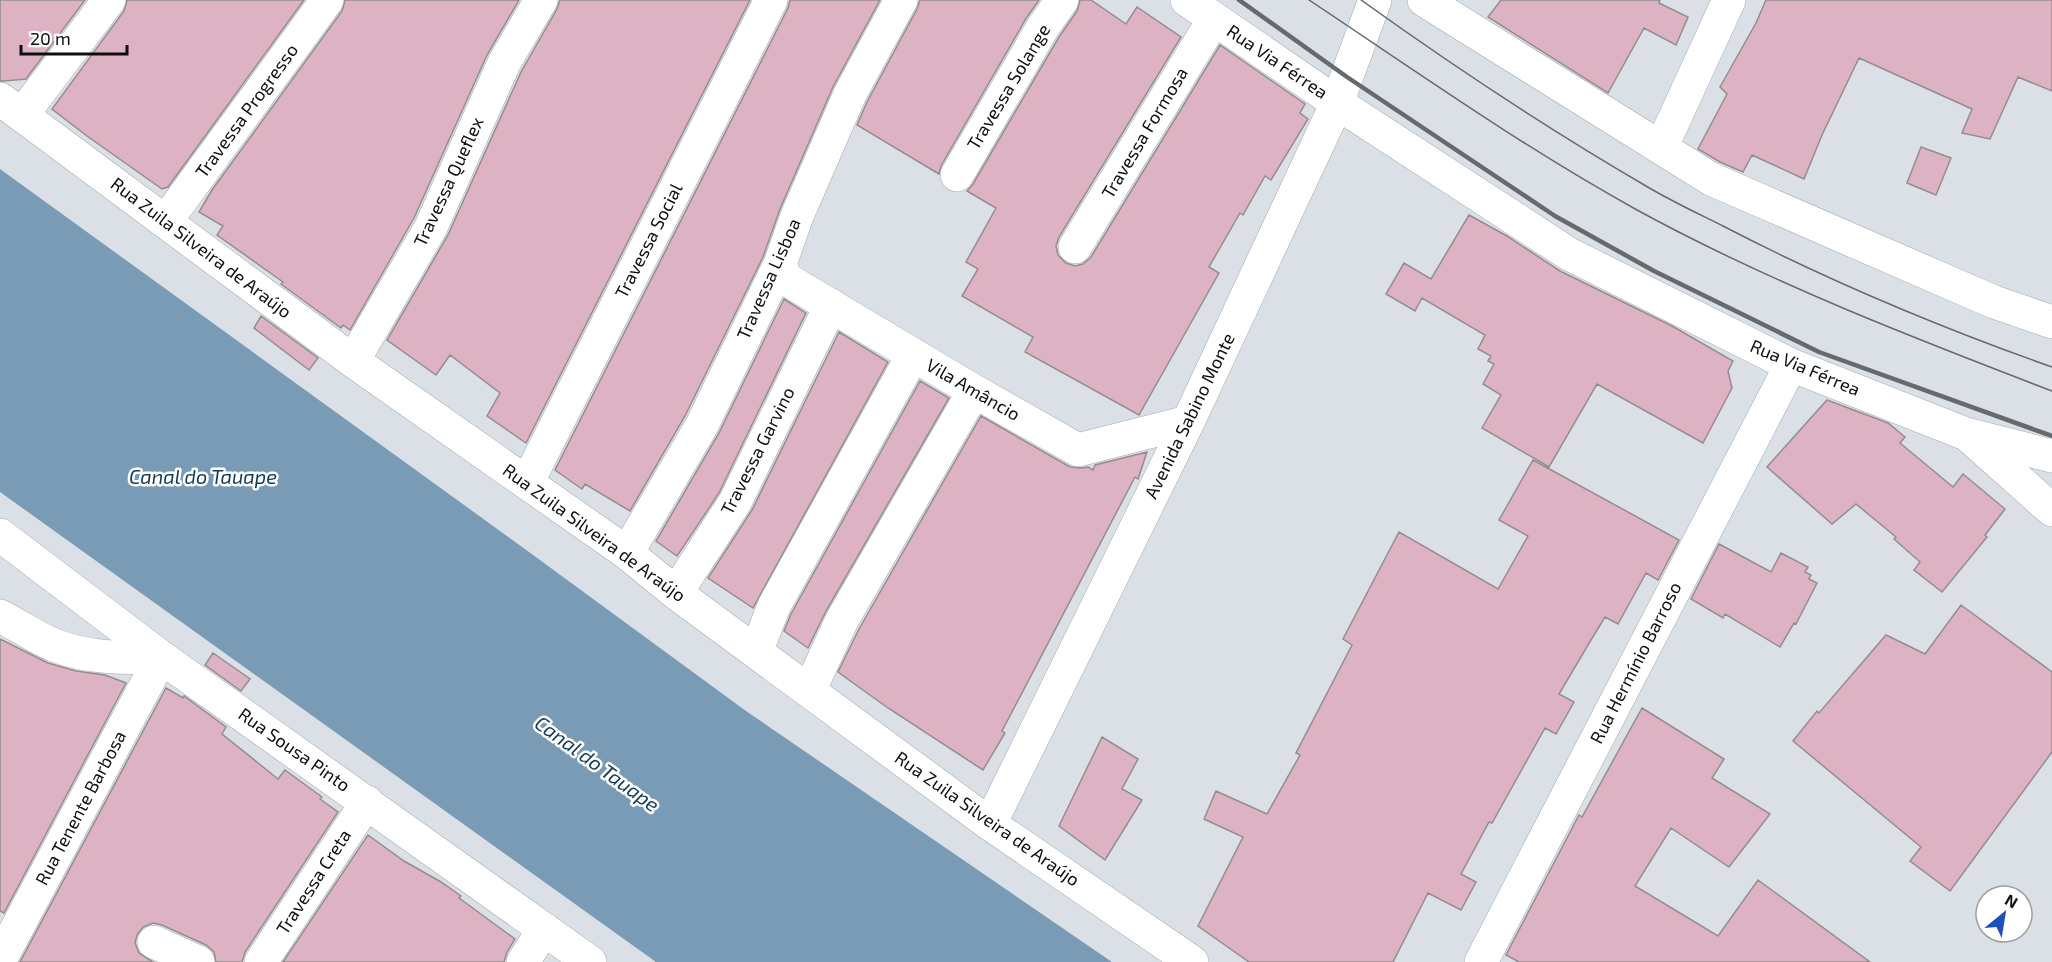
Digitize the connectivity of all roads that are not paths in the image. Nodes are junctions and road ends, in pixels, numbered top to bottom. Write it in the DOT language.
graph roads {
  1 [pos="109,0"];
  2 [pos="327,0"];
  3 [pos="540,0"];
  4 [pos="771,0"];
  5 [pos="901,0"];
  6 [pos="1062,0"];
  7 [pos="1187,0"];
  8 [pos="1375,0"];
  9 [pos="1424,0"];
  10 [pos="1729,0"];
  11 [pos="1214,19"];
  12 [pos="1337,103"];
  13 [pos="11,107"];
  14 [pos="1661,148"];
  15 [pos="957,175"];
  16 [pos="166,221"];
  17 [pos="1076,247"];
  18 [pos="780,264"];
  19 [pos="831,305"];
  20 [pos="2052,322"];
  21 [pos="914,355"];
  22 [pos="353,361"];
  23 [pos="1791,365"];
  24 [pos="974,392"];
  25 [pos="1188,422"];
  26 [pos="1966,434"];
  27 [pos="2052,456"];
  28 [pos="527,483"];
  29 [pos="2052,510"];
  30 [pos="0,536"];
  31 [pos="627,553"];
  32 [pos="676,593"];
  33 [pos="0,616"];
  34 [pos="756,652"];
  35 [pos="161,657"];
  36 [pos="809,691"];
  37 [pos="367,802"];
  38 [pos="990,824"];
  39 [pos="544,929"];
  40 [pos="154,942"];
  41 [pos="0,960"];
  42 [pos="198,962"];
  43 [pos="261,962"];
  44 [pos="523,962"];
  45 [pos="590,962"];
  46 [pos="1192,962"];
  47 [pos="1481,962"];
  1 -- 13 [label="street"];
  2 -- 16 [label="street, Travessa Progresso"];
  3 -- 22 [label="street, Travessa Queflex"];
  4 -- 28 [label="street, Travessa Social"];
  5 -- 18 [label="street, Travessa Lisboa"];
  6 -- 15 [label="street, Travessa Solange"];
  7 -- 11 [label="street, Rua Via Férrea"];
  8 -- 12 [label="street, Avenida Sabino Monte"];
  9 -- 14 [label="street"];
  10 -- 14 [label="street"];
  11 -- 12 [label="street, Rua Via Férrea"];
  11 -- 17 [label="street, Travessa Formosa"];
  12 -- 23 [label="street, Rua Via Férrea"];
  12 -- 25 [label="street, Avenida Sabino Monte"];
  13 -- 16 [label="street, Rua Zuila Silveira de Araújo"];
  14 -- 20 [label="street"];
  16 -- 22 [label="street, Rua Zuila Silveira de Araújo"];
  18 -- 19 [label="street, Vila Amâncio"];
  18 -- 31 [label="street, Travessa Lisboa"];
  19 -- 21 [label="street, Vila Amâncio"];
  19 -- 32 [label="street, Travessa Garvino"];
  21 -- 24 [label="street, Vila Amâncio"];
  21 -- 34 [label="street"];
  22 -- 28 [label="street, Rua Zuila Silveira de Araújo"];
  23 -- 26 [label="street, Rua Via Férrea"];
  23 -- 47 [label="street, Rua Hermínio Barroso"];
  24 -- 25 [label="street, Vila Amâncio"];
  24 -- 36 [label="street"];
  25 -- 38 [label="street, Avenida Sabino Monte"];
  26 -- 27 [label="street, Rua Via Férrea"];
  26 -- 29 [label="street"];
  28 -- 31 [label="street, Rua Zuila Silveira de Araújo"];
  30 -- 35 [label="street, Rua Sousa Pinto"];
  31 -- 32 [label="street, Rua Zuila Silveira de Araújo"];
  32 -- 34 [label="street, Rua Zuila Silveira de Araújo"];
  33 -- 35 [label="street"];
  34 -- 36 [label="street, Rua Zuila Silveira de Araújo"];
  35 -- 37 [label="street, Rua Sousa Pinto"];
  35 -- 41 [label="street, Rua Tenente Barbosa"];
  36 -- 38 [label="street, Rua Zuila Silveira de Araújo"];
  37 -- 39 [label="street, Rua Sousa Pinto"];
  37 -- 43 [label="street, Travessa Creta"];
  38 -- 46 [label="street, Rua Zuila Silveira de Araújo"];
  39 -- 44 [label="street"];
  39 -- 45 [label="street, Rua Sousa Pinto"];
  40 -- 42 [label="street"];
}
